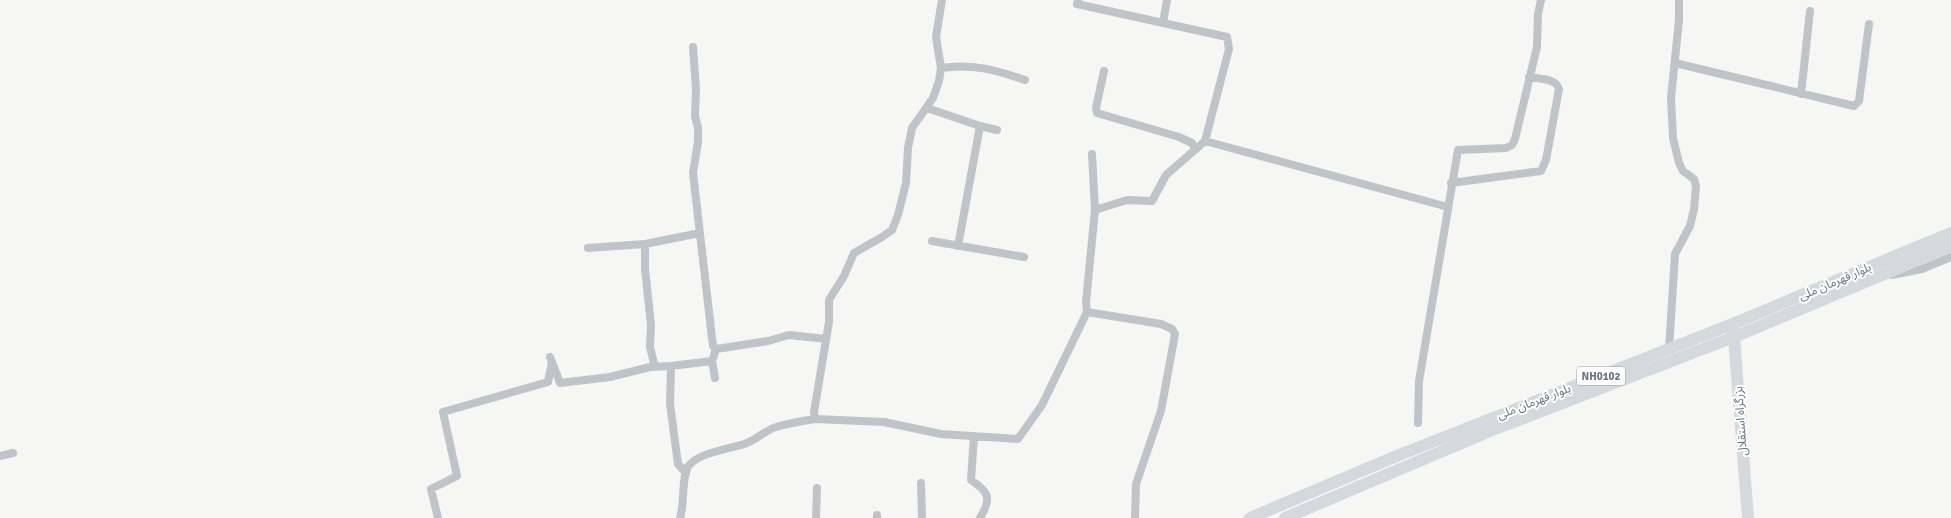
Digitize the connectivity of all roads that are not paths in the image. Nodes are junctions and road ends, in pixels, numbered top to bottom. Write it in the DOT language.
graph roads {
  1 [pos="942,0"];
  2 [pos="1078,0"];
  3 [pos="1167,0"];
  4 [pos="1541,0"];
  5 [pos="1679,0"];
  6 [pos="1810,11"];
  7 [pos="1163,23"];
  8 [pos="1869,24"];
  9 [pos="693,47"];
  10 [pos="1675,63"];
  11 [pos="941,68"];
  12 [pos="1104,71"];
  13 [pos="1529,77"];
  14 [pos="1025,80"];
  15 [pos="1801,94"];
  16 [pos="927,108"];
  17 [pos="980,126"];
  18 [pos="998,130"];
  19 [pos="1205,141"];
  20 [pos="1195,149"];
  21 [pos="1092,154"];
  22 [pos="1451,183"];
  23 [pos="1448,207"];
  24 [pos="1095,210"];
  25 [pos="700,233"];
  26 [pos="1951,233"];
  27 [pos="932,241"];
  28 [pos="645,244"];
  29 [pos="958,246"];
  30 [pos="1951,246"];
  31 [pos="588,248"];
  32 [pos="1024,257"];
  33 [pos="1951,257"];
  34 [pos="1873,279"];
  35 [pos="1087,312"];
  36 [pos="1730,325"];
  37 [pos="1734,337"];
  38 [pos="826,339"];
  39 [pos="716,349"];
  40 [pos="1669,349"];
  41 [pos="712,361"];
  42 [pos="671,366"];
  43 [pos="655,367"];
  44 [pos="715,378"];
  45 [pos="815,419"];
  46 [pos="1418,423"];
  47 [pos="974,436"];
  48 [pos="13,453"];
  49 [pos="0,456"];
  50 [pos="686,473"];
  51 [pos="921,483"];
  52 [pos="817,488"];
  53 [pos="438,518"];
  54 [pos="680,518"];
  55 [pos="816,518"];
  56 [pos="922,518"];
  57 [pos="980,518"];
  58 [pos="1135,518"];
  59 [pos="1250,518"];
  60 [pos="1285,518"];
  61 [pos="1748,518"];
  1 -- 11 [label="street"];
  2 -- 7 [label="street"];
  3 -- 7 [label="street"];
  4 -- 13 [label="street"];
  5 -- 10 [label="street"];
  6 -- 15 [label="street"];
  7 -- 19 [label="street"];
  8 -- 15 [label="street"];
  9 -- 25 [label="street"];
  10 -- 15 [label="street"];
  10 -- 40 [label="street"];
  11 -- 14 [label="street"];
  11 -- 16 [label="street"];
  12 -- 20 [label="street"];
  13 -- 22 [label="street"];
  13 -- 22 [label="street"];
  16 -- 17 [label="street"];
  16 -- 38 [label="street"];
  17 -- 18 [label="street"];
  17 -- 29 [label="street"];
  19 -- 20 [label="street"];
  19 -- 23 [label="street"];
  20 -- 24 [label="street"];
  21 -- 24 [label="street"];
  22 -- 23 [label="street"];
  23 -- 46 [label="street"];
  24 -- 35 [label="street"];
  25 -- 28 [label="street"];
  25 -- 39 [label="street"];
  26 -- 36 [label="highway, بلوار قهرمان ملی / NH0102"];
  27 -- 29 [label="street"];
  28 -- 31 [label="street"];
  28 -- 43 [label="street"];
  29 -- 32 [label="street"];
  30 -- 34 [label="highway, بلوار قهرمان ملی / NH0102"];
  33 -- 34 [label="street"];
  34 -- 37 [label="highway, بلوار قهرمان ملی / NH0102"];
  35 -- 47 [label="street"];
  35 -- 58 [label="street"];
  36 -- 37 [label="highway, بزرگراه استقلال"];
  36 -- 40 [label="highway, بلوار قهرمان ملی / NH0102"];
  37 -- 60 [label="highway, بلوار قهرمان ملی / NH0102"];
  37 -- 61 [label="highway, بزرگراه استقلال"];
  38 -- 39 [label="street"];
  38 -- 45 [label="street"];
  39 -- 41 [label="street"];
  40 -- 59 [label="highway, بلوار قهرمان ملی / NH0102"];
  41 -- 42 [label="street"];
  41 -- 44 [label="street"];
  42 -- 43 [label="street"];
  42 -- 50 [label="street"];
  43 -- 53 [label="street"];
  45 -- 47 [label="street"];
  45 -- 50 [label="street"];
  47 -- 57 [label="street"];
  48 -- 49 [label="street"];
  50 -- 54 [label="street"];
  51 -- 56 [label="street"];
  52 -- 55 [label="street"];
}
